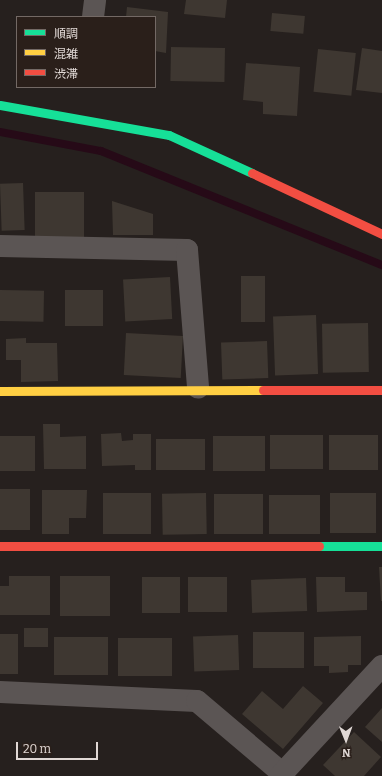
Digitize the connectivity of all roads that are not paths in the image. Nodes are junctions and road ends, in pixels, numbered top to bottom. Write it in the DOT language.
graph roads {
  1 [pos="95,0"];
  2 [pos="93,16"];
  3 [pos="0,105"];
  4 [pos="382,234"];
  5 [pos="0,246"];
  6 [pos="198,388"];
  7 [pos="382,390"];
  8 [pos="0,391"];
  9 [pos="0,546"];
  10 [pos="382,546"];
  11 [pos="382,666"];
  12 [pos="0,692"];
  13 [pos="281,775"];
  1 -- 2 [label="street"];
  3 -- 4 [label="street"];
  5 -- 6 [label="street"];
  6 -- 7 [label="street"];
  6 -- 8 [label="street"];
  9 -- 10 [label="street"];
  11 -- 13 [label="street"];
  12 -- 13 [label="street"];
}
